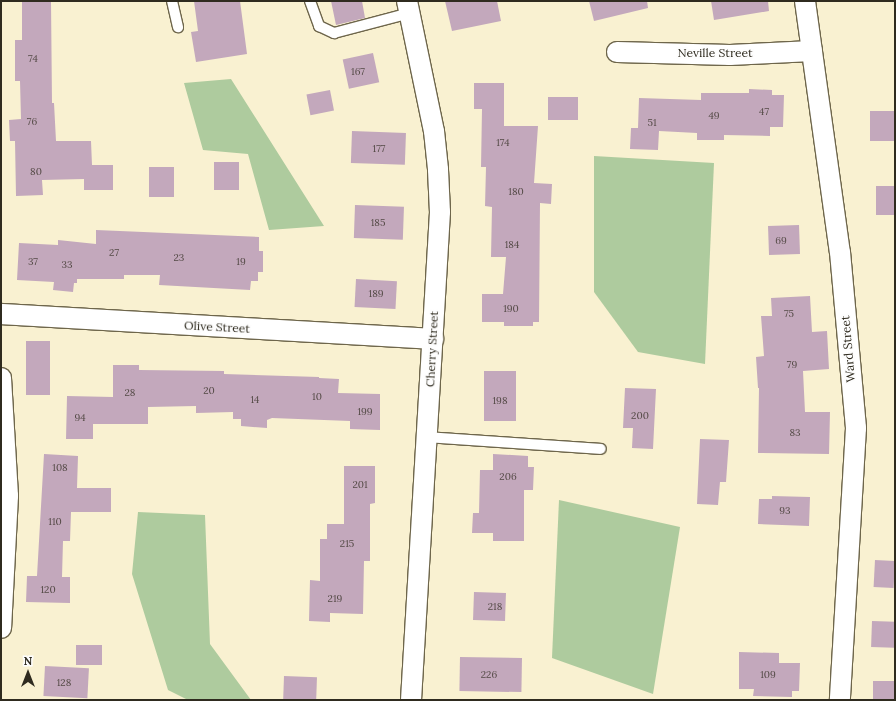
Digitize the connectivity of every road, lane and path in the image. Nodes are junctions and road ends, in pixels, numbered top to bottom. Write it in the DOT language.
graph roads {
  1 [pos="172,1"];
  2 [pos="310,1"];
  3 [pos="805,1"];
  4 [pos="409,7"];
  5 [pos="178,27"];
  6 [pos="812,51"];
  7 [pos="617,52"];
  8 [pos="1,314"];
  9 [pos="433,340"];
  10 [pos="1,378"];
  11 [pos="427,437"];
  12 [pos="601,449"];
  13 [pos="1,628"];
  14 [pos="411,700"];
  15 [pos="840,700"];
  1 -- 5 [label="lane"];
  2 -- 4 [label="lane"];
  3 -- 6 [label="street, Ward Street"];
  4 -- 9 [label="street, Cherry Street"];
  6 -- 7 [label="street, Neville Street"];
  6 -- 15 [label="street, Ward Street"];
  8 -- 9 [label="street, Olive Street"];
  9 -- 11 [label="street, Cherry Street"];
  10 -- 13 [label="street"];
  11 -- 12 [label="lane"];
  11 -- 14 [label="street, Cherry Street"];
}
